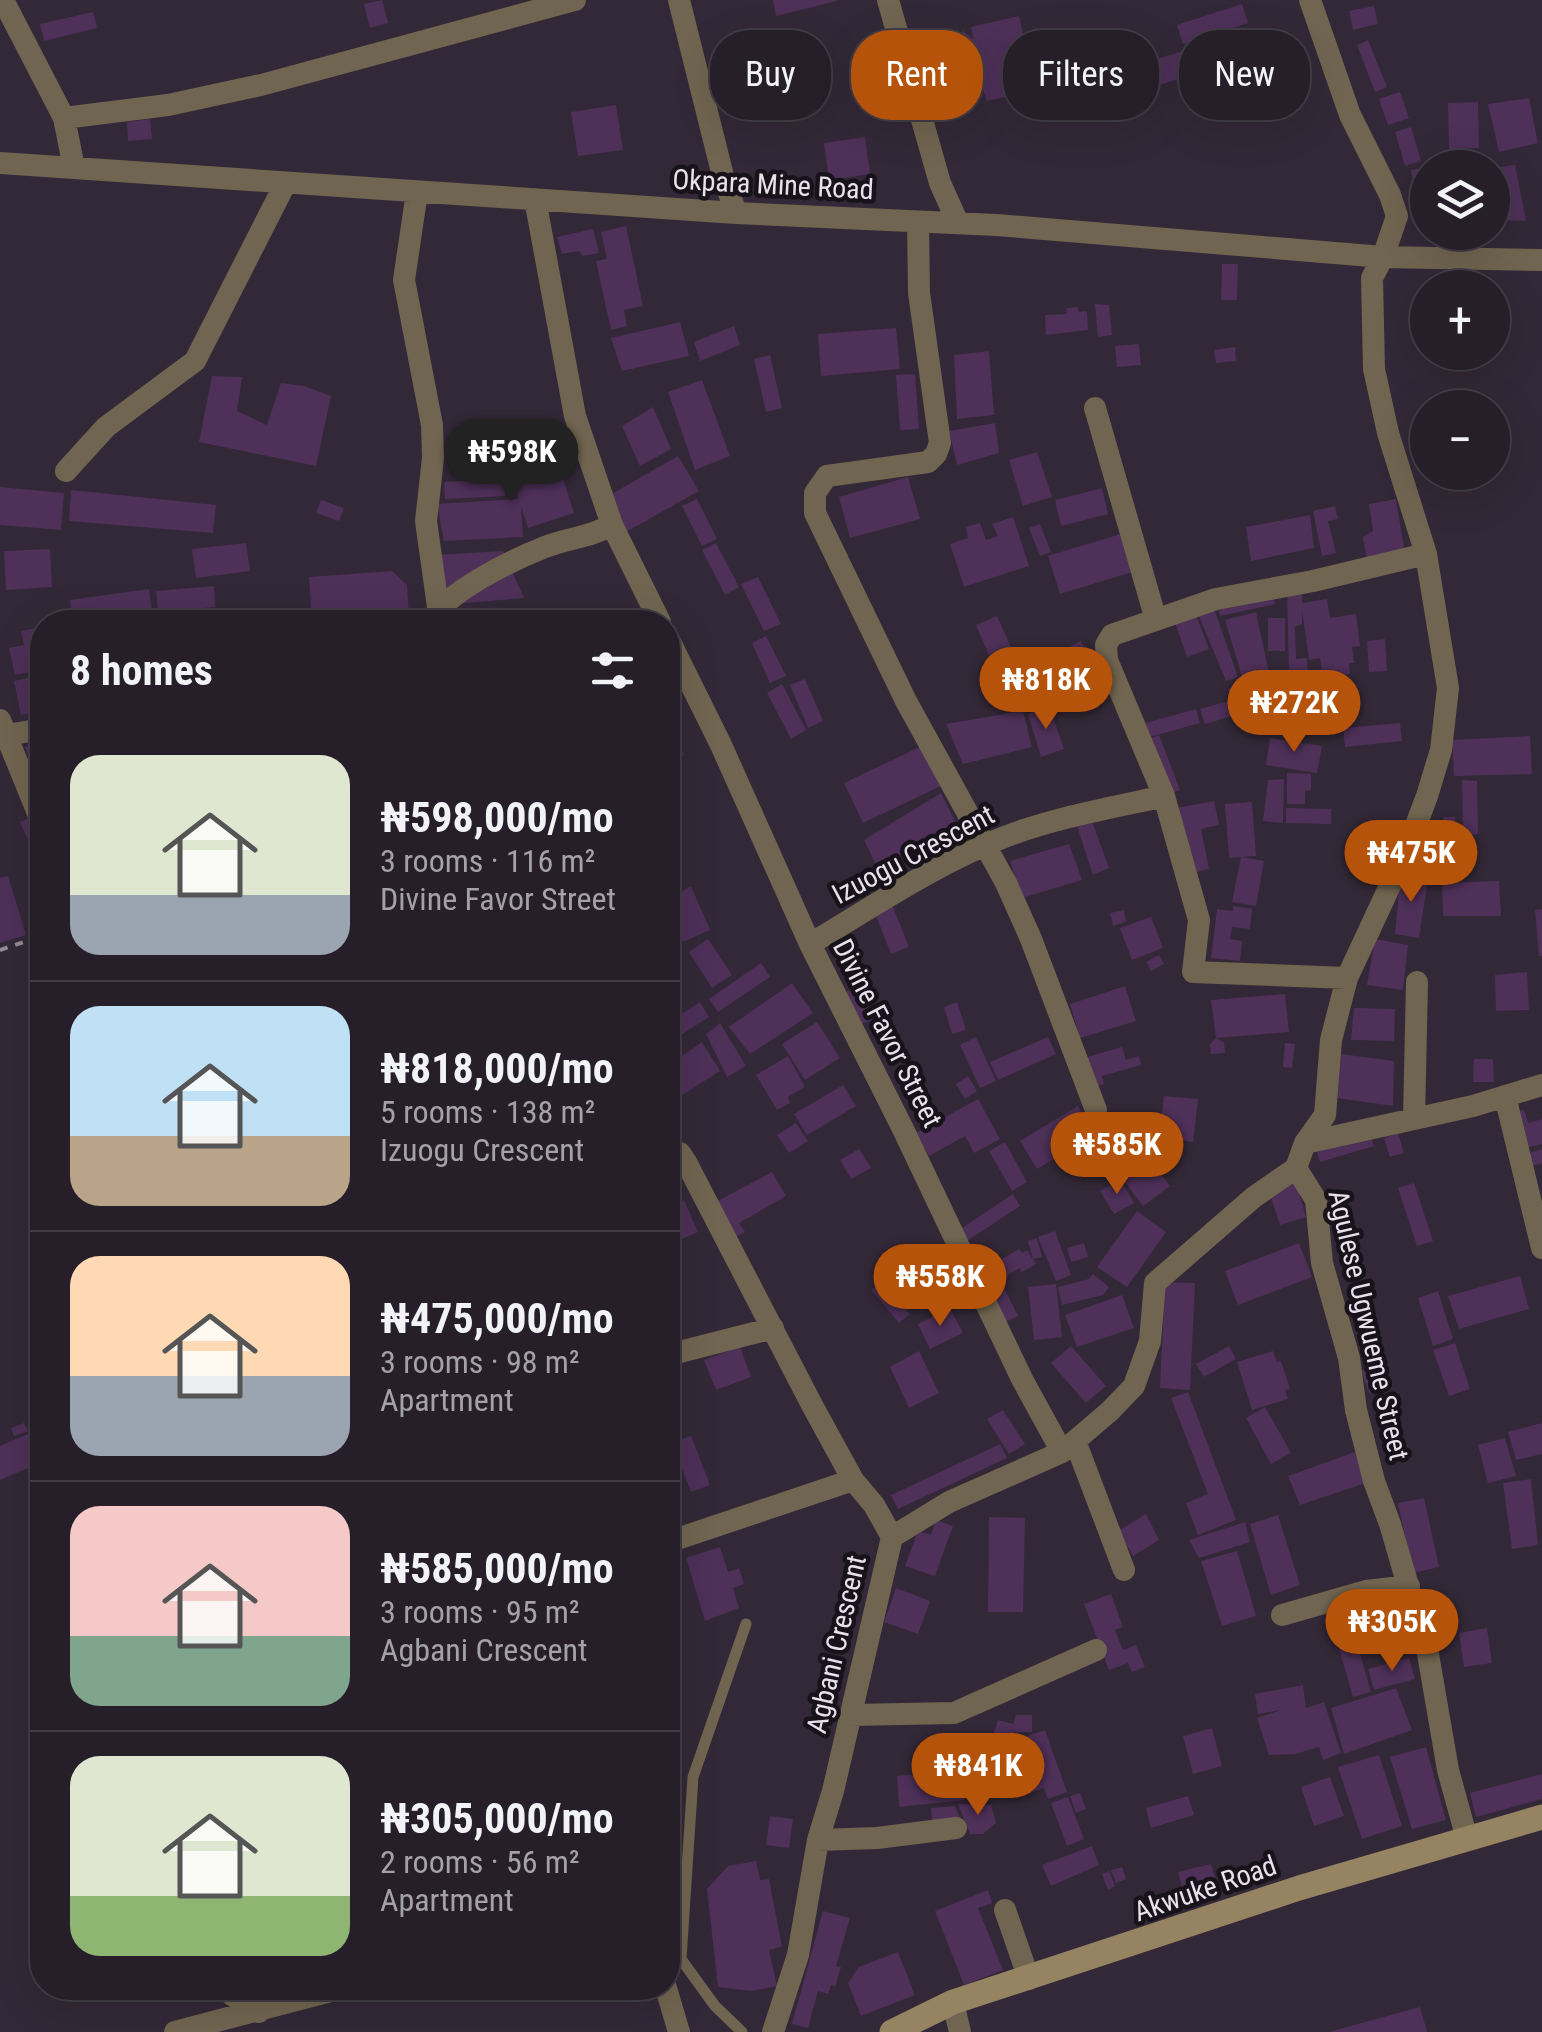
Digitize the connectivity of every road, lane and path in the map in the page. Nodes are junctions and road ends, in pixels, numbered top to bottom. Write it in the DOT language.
graph roads {
  1 [pos="3,0"];
  2 [pos="575,0"];
  3 [pos="679,0"];
  4 [pos="888,0"];
  5 [pos="1310,0"];
  6 [pos="64,118"];
  7 [pos="0,163"];
  8 [pos="74,168"];
  9 [pos="285,184"];
  10 [pos="418,192"];
  11 [pos="535,199"];
  12 [pos="736,212"];
  13 [pos="918,222"];
  14 [pos="958,224"];
  15 [pos="1383,257"];
  16 [pos="1542,260"];
  17 [pos="1096,408"];
  18 [pos="66,471"];
  19 [pos="612,525"];
  20 [pos="1426,554"];
  21 [pos="434,610"];
  22 [pos="441,610"];
  23 [pos="654,610"];
  24 [pos="1156,620"];
  25 [pos="680,662"];
  26 [pos="3,728"];
  27 [pos="30,729"];
  28 [pos="30,794"];
  29 [pos="1164,796"];
  30 [pos="987,845"];
  31 [pos="30,940"];
  32 [pos="810,944"];
  33 [pos="0,950"];
  34 [pos="1347,978"];
  35 [pos="1417,982"];
  36 [pos="1542,1085"];
  37 [pos="1505,1096"];
  38 [pos="1096,1110"];
  39 [pos="1414,1119"];
  40 [pos="1305,1143"];
  41 [pos="680,1163"];
  42 [pos="1296,1168"];
  43 [pos="1542,1248"];
  44 [pos="772,1328"];
  45 [pos="680,1352"];
  46 [pos="1068,1446"];
  47 [pos="853,1480"];
  48 [pos="680,1538"];
  49 [pos="892,1538"];
  50 [pos="1124,1570"];
  51 [pos="1409,1586"];
  52 [pos="1282,1615"];
  53 [pos="746,1624"];
  54 [pos="1096,1650"];
  55 [pos="851,1715"];
  56 [pos="1542,1817"];
  57 [pos="956,1828"];
  58 [pos="1467,1839"];
  59 [pos="818,1840"];
  60 [pos="680,1904"];
  61 [pos="1006,1910"];
  62 [pos="680,1968"];
  63 [pos="1029,1979"];
  64 [pos="240,2000"];
  65 [pos="301,2000"];
  66 [pos="670,2000"];
  67 [pos="954,2002"];
  68 [pos="260,2012"];
  69 [pos="175,2032"];
  70 [pos="679,2032"];
  71 [pos="742,2032"];
  72 [pos="773,2032"];
  73 [pos="892,2032"];
  74 [pos="960,2032"];
  1 -- 6 [label="street"];
  2 -- 6 [label="street"];
  3 -- 12 [label="street"];
  4 -- 14 [label="street"];
  5 -- 15 [label="street, Agulese Ugwueme Street"];
  6 -- 8 [label="street"];
  7 -- 8 [label="street, Okpara Mine Road"];
  8 -- 9 [label="street, Okpara Mine Road"];
  9 -- 10 [label="street, Okpara Mine Road"];
  9 -- 18 [label="street"];
  10 -- 11 [label="street, Okpara Mine Road"];
  10 -- 21 [label="street"];
  11 -- 12 [label="street, Okpara Mine Road"];
  11 -- 19 [label="street"];
  12 -- 13 [label="street, Okpara Mine Road"];
  13 -- 14 [label="street, Okpara Mine Road"];
  13 -- 30 [label="street"];
  14 -- 15 [label="street, Okpara Mine Road"];
  15 -- 16 [label="street, Okpara Mine Road"];
  15 -- 20 [label="street, Agulese Ugwueme Street"];
  17 -- 24 [label="street"];
  19 -- 22 [label="street"];
  19 -- 23 [label="street"];
  20 -- 24 [label="street"];
  20 -- 34 [label="street, Agulese Ugwueme Street"];
  24 -- 29 [label="street"];
  25 -- 32 [label="street, Divine Favor Street"];
  26 -- 27 [label="street"];
  26 -- 28 [label="street"];
  29 -- 30 [label="street, Izuogu Crescent"];
  29 -- 34 [label="street"];
  30 -- 32 [label="street, Izuogu Crescent"];
  30 -- 38 [label="street"];
  31 -- 33 [label="path"];
  32 -- 46 [label="street, Divine Favor Street"];
  34 -- 40 [label="street, Agulese Ugwueme Street"];
  35 -- 39 [label="street"];
  36 -- 37 [label="street"];
  37 -- 39 [label="street"];
  37 -- 43 [label="street"];
  39 -- 40 [label="street"];
  40 -- 42 [label="street, Agulese Ugwueme Street"];
  41 -- 44 [label="street"];
  42 -- 46 [label="street, Agbani Crescent"];
  42 -- 51 [label="street, Agulese Ugwueme Street"];
  44 -- 45 [label="street"];
  44 -- 47 [label="street"];
  46 -- 49 [label="street, Agbani Crescent"];
  46 -- 50 [label="street, Divine Favor Street"];
  47 -- 48 [label="street"];
  47 -- 49 [label="street"];
  49 -- 55 [label="street, Agbani Crescent"];
  51 -- 52 [label="street"];
  51 -- 58 [label="street, Agulese Ugwueme Street"];
  53 -- 60 [label="lane"];
  54 -- 55 [label="street"];
  55 -- 59 [label="street, Agbani Crescent"];
  56 -- 58 [label="main road, Akwuke Road"];
  57 -- 59 [label="street"];
  58 -- 63 [label="main road, Akwuke Road"];
  59 -- 72 [label="street, Agbani Crescent"];
  61 -- 63 [label="street"];
  62 -- 71 [label="lane"];
  63 -- 67 [label="main road, Akwuke Road"];
  64 -- 68 [label="street"];
  65 -- 68 [label="street"];
  66 -- 70 [label="street"];
  67 -- 73 [label="main road, Akwuke Road"];
  67 -- 74 [label="street"];
  68 -- 69 [label="street"];
}
